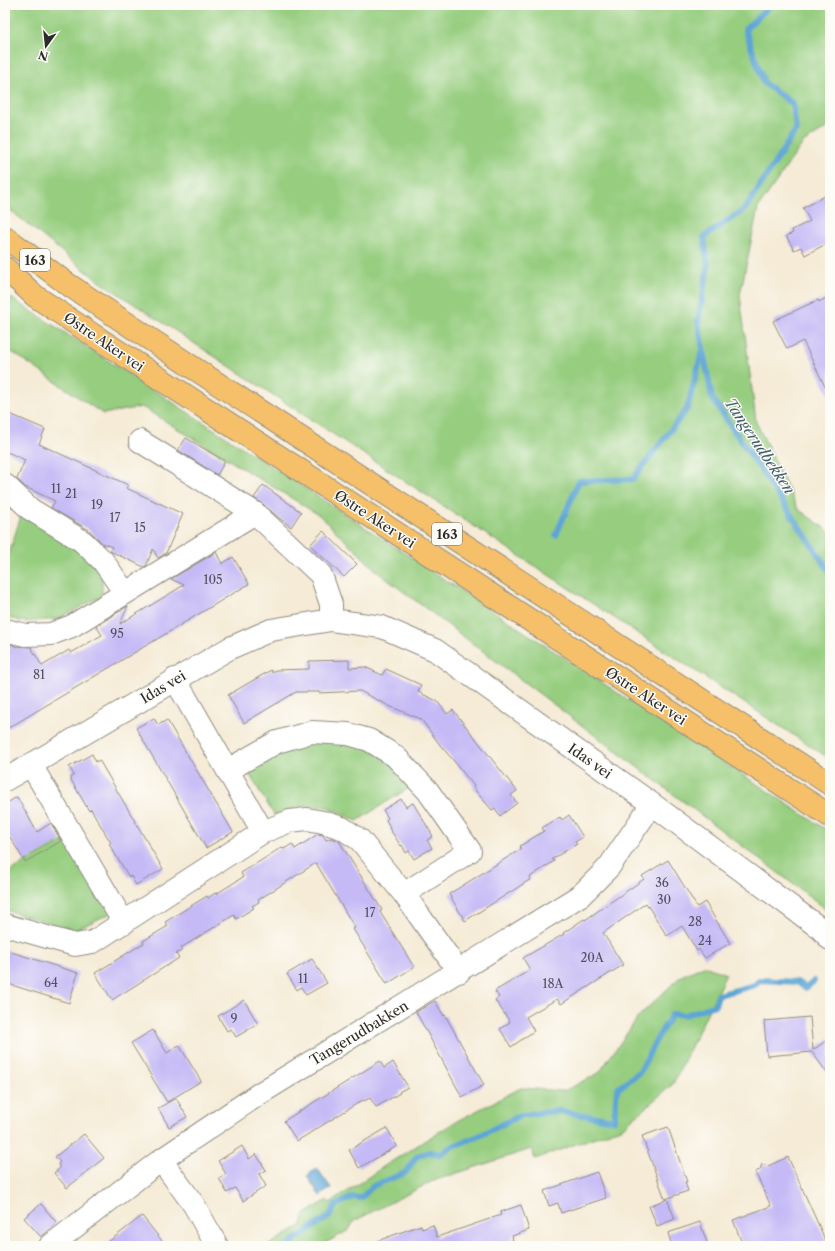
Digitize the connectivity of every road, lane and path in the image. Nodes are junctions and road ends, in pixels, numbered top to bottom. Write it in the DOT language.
graph roads {
  1 [pos="5,238"];
  2 [pos="5,268"];
  3 [pos="5,278"];
  4 [pos="35,296"];
  5 [pos="140,441"];
  6 [pos="5,485"];
  7 [pos="255,512"];
  8 [pos="125,593"];
  9 [pos="331,620"];
  10 [pos="5,630"];
  11 [pos="175,679"];
  12 [pos="31,765"];
  13 [pos="228,770"];
  14 [pos="5,780"];
  15 [pos="830,784"];
  16 [pos="652,804"];
  17 [pos="830,816"];
  18 [pos="263,832"];
  19 [pos="404,894"];
  20 [pos="124,922"];
  21 [pos="5,925"];
  22 [pos="830,939"];
  23 [pos="459,972"];
  24 [pos="161,1160"];
  25 [pos="50,1246"];
  26 [pos="217,1246"];
  1 -- 15 [label="highway, Østre Aker vei / 163"];
  2 -- 4 [label="highway, Østre Aker vei / 163"];
  3 -- 4 [label="highway"];
  4 -- 17 [label="highway, Østre Aker vei / 163"];
  5 -- 7 [label="street"];
  6 -- 8 [label="street"];
  7 -- 8 [label="street"];
  7 -- 9 [label="street"];
  8 -- 10 [label="street"];
  9 -- 11 [label="street, Idas vei"];
  9 -- 16 [label="street, Idas vei"];
  11 -- 12 [label="street, Idas vei"];
  11 -- 13 [label="street"];
  12 -- 14 [label="street, Idas vei"];
  12 -- 20 [label="street"];
  13 -- 18 [label="street"];
  13 -- 19 [label="street"];
  16 -- 22 [label="street, Idas vei"];
  16 -- 23 [label="street, Tangerudbakken"];
  18 -- 19 [label="street"];
  18 -- 20 [label="street"];
  19 -- 23 [label="street"];
  20 -- 21 [label="street"];
  23 -- 24 [label="street, Tangerudbakken"];
  24 -- 25 [label="street, Tangerudbakken"];
  24 -- 26 [label="street"];
}
